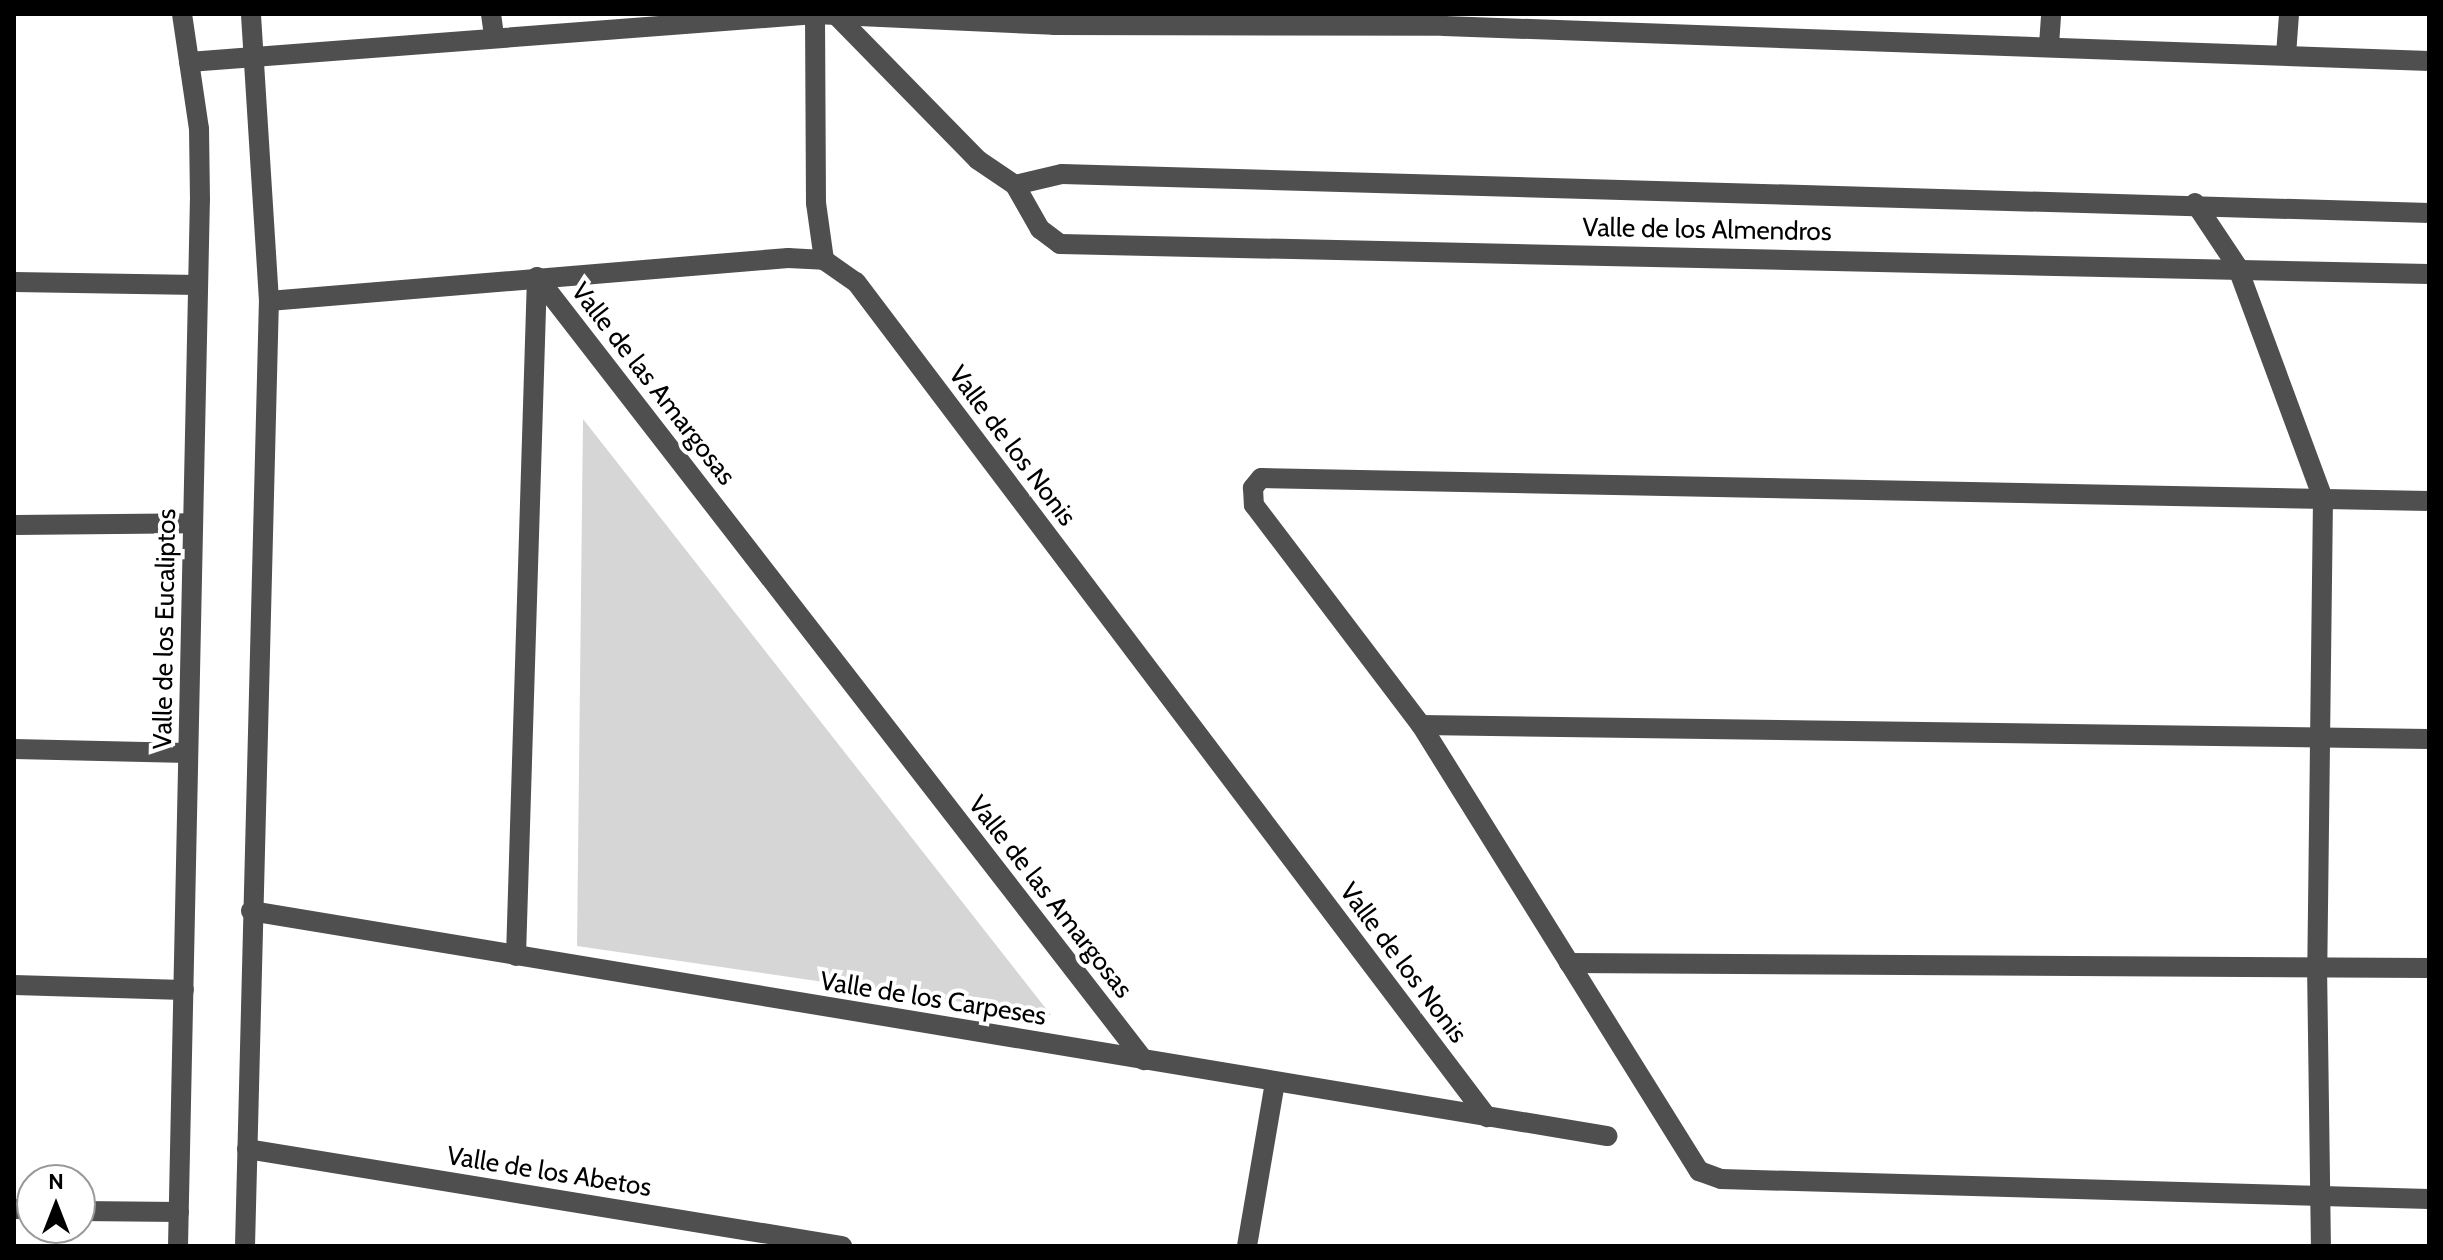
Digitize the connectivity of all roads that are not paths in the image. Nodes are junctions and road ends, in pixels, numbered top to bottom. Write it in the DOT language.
graph roads {
  1 [pos="182,14"];
  2 [pos="251,14"];
  3 [pos="491,14"];
  4 [pos="815,14"];
  5 [pos="835,14"];
  6 [pos="2051,14"];
  7 [pos="2289,14"];
  8 [pos="728,16"];
  9 [pos="968,17"];
  10 [pos="1215,20"];
  11 [pos="1444,20"];
  12 [pos="1687,24"];
  13 [pos="494,36"];
  14 [pos="2049,45"];
  15 [pos="2286,55"];
  16 [pos="257,56"];
  17 [pos="2429,61"];
  18 [pos="189,62"];
  19 [pos="1015,185"];
  20 [pos="2195,203"];
  21 [pos="2429,213"];
  22 [pos="824,260"];
  23 [pos="2237,266"];
  24 [pos="2429,274"];
  25 [pos="537,277"];
  26 [pos="14,282"];
  27 [pos="198,285"];
  28 [pos="269,301"];
  29 [pos="2323,498"];
  30 [pos="2429,501"];
  31 [pos="193,523"];
  32 [pos="14,525"];
  33 [pos="1421,725"];
  34 [pos="2322,735"];
  35 [pos="2429,739"];
  36 [pos="14,749"];
  37 [pos="188,753"];
  38 [pos="251,911"];
  39 [pos="516,956"];
  40 [pos="1569,963"];
  41 [pos="2317,964"];
  42 [pos="2429,968"];
  43 [pos="14,985"];
  44 [pos="184,990"];
  45 [pos="1144,1060"];
  46 [pos="1275,1082"];
  47 [pos="1487,1117"];
  48 [pos="1607,1136"];
  49 [pos="247,1149"];
  50 [pos="2322,1196"];
  51 [pos="2429,1199"];
  52 [pos="96,1211"];
  53 [pos="179,1212"];
  54 [pos="178,1246"];
  55 [pos="245,1246"];
  56 [pos="842,1246"];
  57 [pos="1247,1246"];
  58 [pos="2321,1246"];
  1 -- 18 [label="street, Valle de los Eucaliptos"];
  2 -- 16 [label="street"];
  3 -- 13 [label="street"];
  4 -- 5 [label="street"];
  4 -- 8 [label="street"];
  4 -- 22 [label="street"];
  5 -- 9 [label="street"];
  5 -- 19 [label="street, Valle de los Almendros"];
  6 -- 14 [label="street"];
  7 -- 15 [label="street"];
  8 -- 13 [label="street"];
  9 -- 10 [label="street"];
  10 -- 11 [label="street"];
  11 -- 12 [label="street"];
  12 -- 14 [label="street"];
  13 -- 16 [label="street"];
  14 -- 15 [label="street"];
  15 -- 17 [label="street"];
  16 -- 18 [label="street"];
  16 -- 28 [label="street"];
  18 -- 27 [label="street, Valle de los Eucaliptos"];
  19 -- 20 [label="street, Valle de los Almendros"];
  19 -- 23 [label="street, Valle de los Almendros"];
  20 -- 21 [label="street, Valle de los Almendros"];
  20 -- 23 [label="street"];
  22 -- 25 [label="street"];
  22 -- 47 [label="street, Valle de los Nonis"];
  23 -- 24 [label="street, Valle de los Almendros"];
  23 -- 29 [label="street"];
  25 -- 28 [label="street"];
  25 -- 39 [label="street, Valle de las Amargosas"];
  25 -- 45 [label="street, Valle de las Amargosas"];
  26 -- 27 [label="street"];
  27 -- 31 [label="street, Valle de los Eucaliptos"];
  28 -- 38 [label="street"];
  29 -- 30 [label="street"];
  29 -- 33 [label="street"];
  29 -- 34 [label="street"];
  31 -- 32 [label="street"];
  31 -- 37 [label="street, Valle de los Eucaliptos"];
  33 -- 34 [label="street"];
  33 -- 40 [label="street"];
  34 -- 35 [label="street"];
  34 -- 41 [label="street"];
  36 -- 37 [label="street"];
  37 -- 44 [label="street, Valle de los Eucaliptos"];
  38 -- 39 [label="street, Valle de los Carpeses"];
  38 -- 49 [label="street"];
  39 -- 45 [label="street, Valle de los Carpeses"];
  40 -- 41 [label="street"];
  40 -- 50 [label="street"];
  41 -- 42 [label="street"];
  41 -- 50 [label="street"];
  43 -- 44 [label="street"];
  44 -- 53 [label="street, Valle de los Eucaliptos"];
  45 -- 46 [label="street, Valle de los Carpeses"];
  46 -- 47 [label="street, Valle de los Carpeses"];
  46 -- 57 [label="street"];
  47 -- 48 [label="street, Valle de los Carpeses"];
  49 -- 55 [label="street"];
  49 -- 56 [label="street, Valle de los Abetos"];
  50 -- 51 [label="street"];
  50 -- 58 [label="street"];
  52 -- 53 [label="street"];
  53 -- 54 [label="street, Valle de los Eucaliptos"];
}
